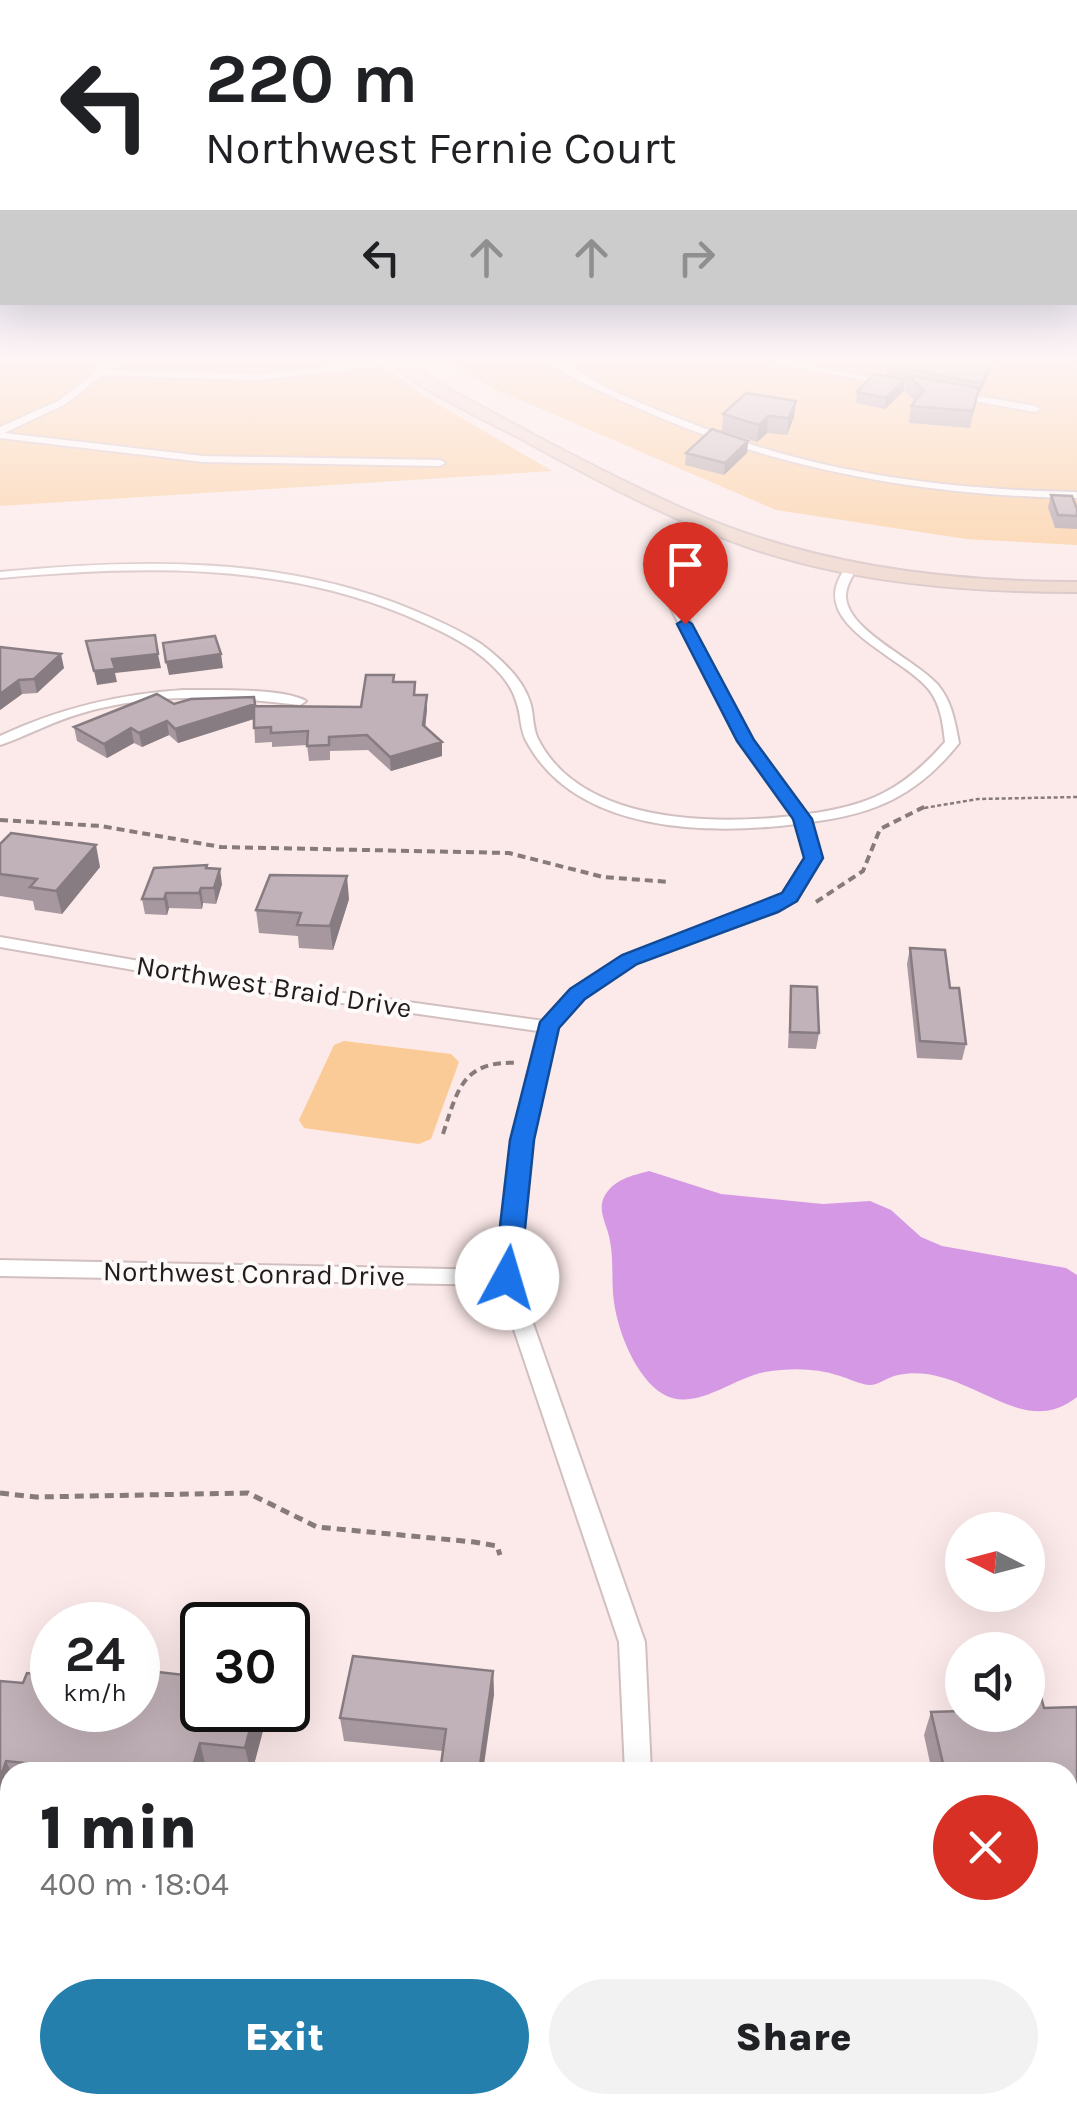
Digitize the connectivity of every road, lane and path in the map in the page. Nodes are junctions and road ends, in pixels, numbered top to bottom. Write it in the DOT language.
graph roads {
  1 [pos="192,458"];
  2 [pos="576,458"];
  3 [pos="791,458"];
  4 [pos="440,463"];
  5 [pos="1077,494"];
  6 [pos="853,565"];
  7 [pos="0,575"];
  8 [pos="1077,587"];
  9 [pos="669,593"];
  10 [pos="300,701"];
  11 [pos="0,741"];
  12 [pos="1077,797"];
  13 [pos="803,819"];
  14 [pos="0,820"];
  15 [pos="670,882"];
  16 [pos="816,902"];
  17 [pos="0,942"];
  18 [pos="548,1027"];
  19 [pos="524,1064"];
  20 [pos="443,1134"];
  21 [pos="0,1268"];
  22 [pos="507,1278"];
  23 [pos="0,1493"];
  24 [pos="500,1555"];
  25 [pos="638,1762"];
  1 -- 4 [label="street"];
  2 -- 6 [label="main road"];
  3 -- 5 [label="street"];
  6 -- 8 [label="main road"];
  6 -- 13 [label="street"];
  7 -- 13 [label="street"];
  9 -- 13 [label="street"];
  10 -- 11 [label="street"];
  12 -- 16 [label="path"];
  13 -- 18 [label="street"];
  14 -- 15 [label="path"];
  17 -- 18 [label="street, Northwest Braid Drive"];
  18 -- 22 [label="street"];
  19 -- 20 [label="path"];
  21 -- 22 [label="street, Northwest Conrad Drive"];
  22 -- 25 [label="street"];
  23 -- 24 [label="path"];
}
